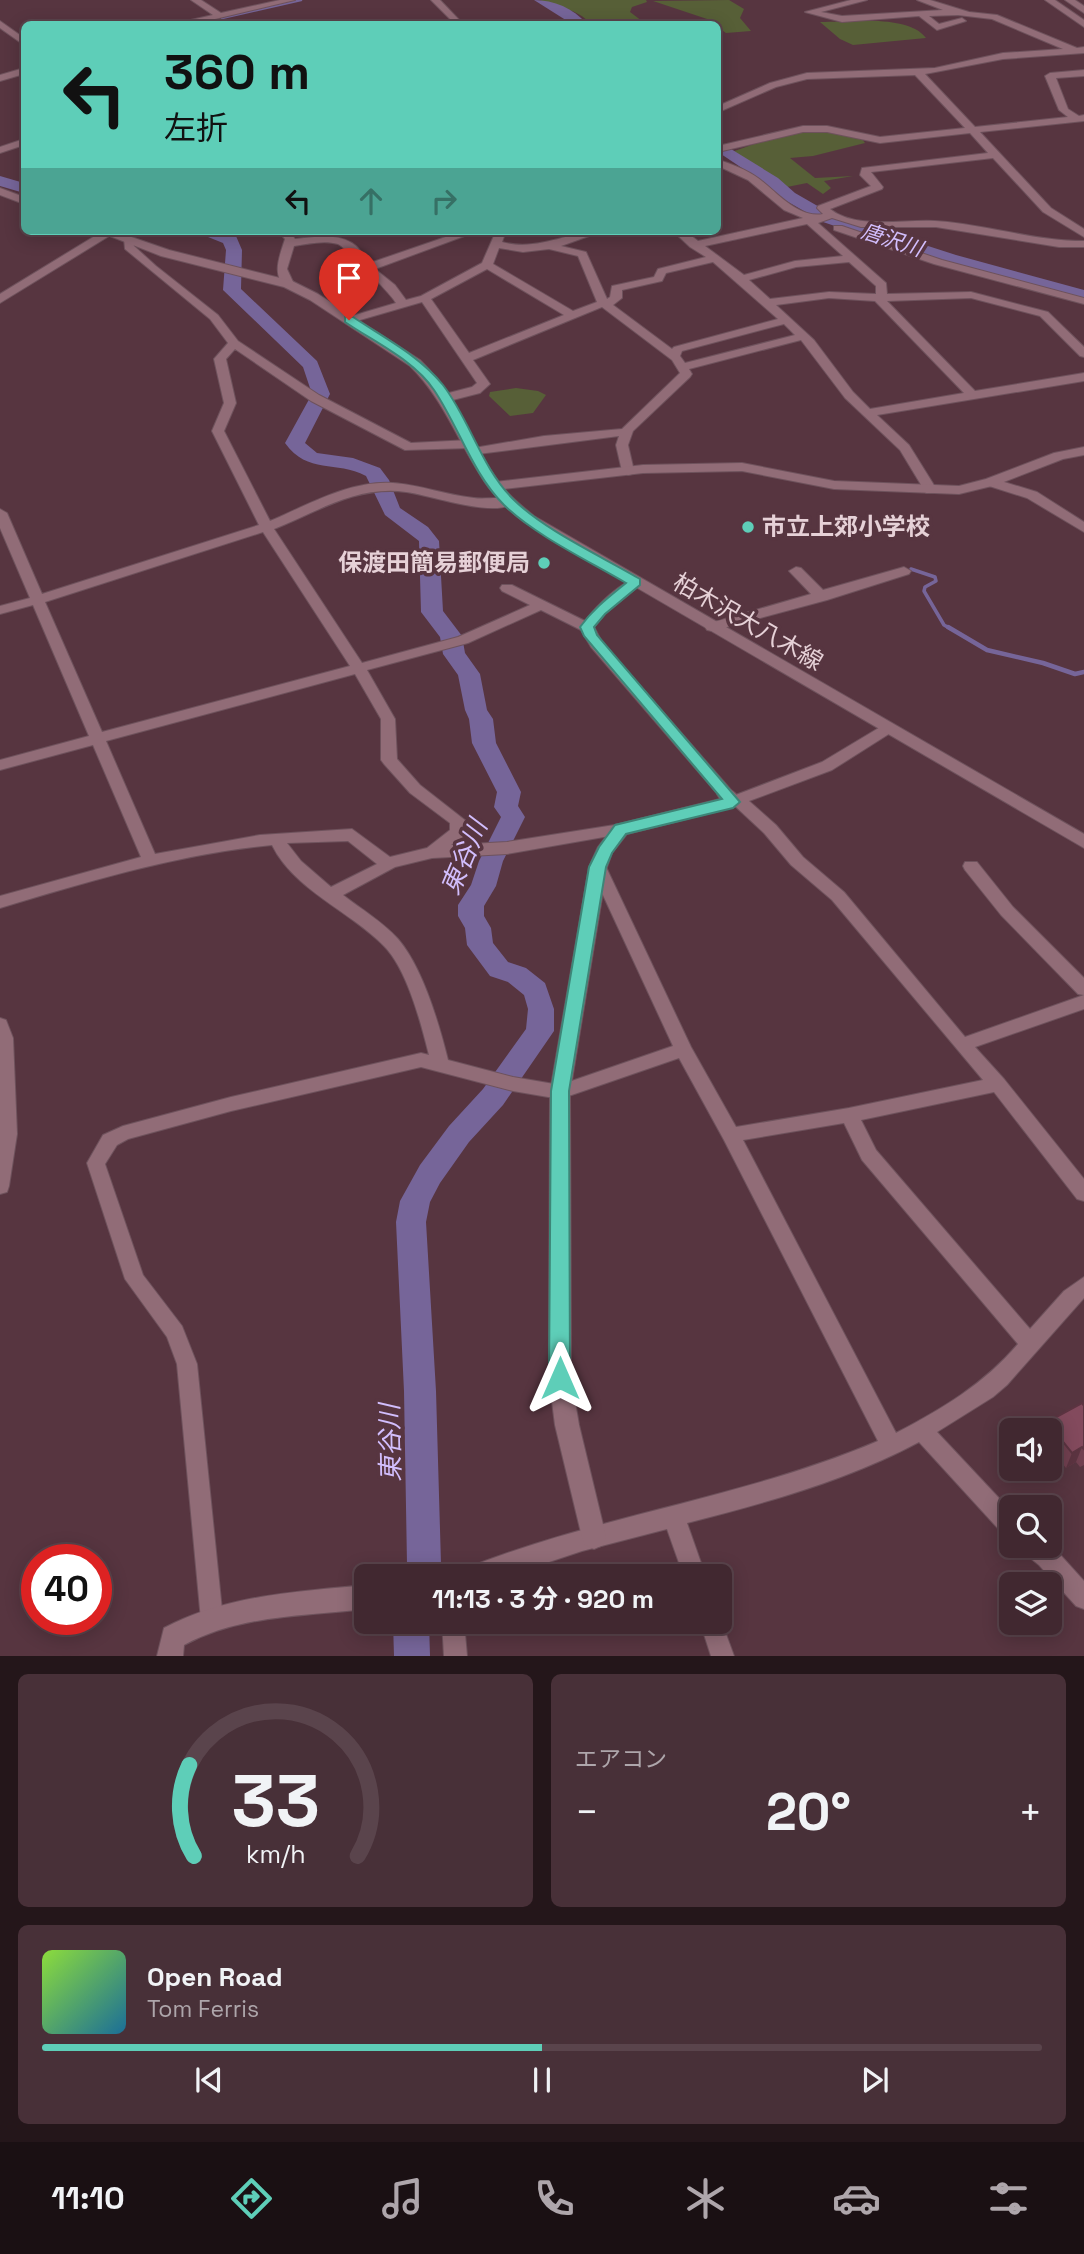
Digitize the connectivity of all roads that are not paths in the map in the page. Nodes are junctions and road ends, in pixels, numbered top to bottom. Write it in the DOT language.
graph roads {
  1 [pos="195,0"];
  2 [pos="290,0"];
  3 [pos="453,0"];
  4 [pos="863,0"];
  5 [pos="921,0"];
  6 [pos="1049,0"];
  7 [pos="435,1"];
  8 [pos="1071,1"];
  9 [pos="1059,7"];
  10 [pos="1084,10"];
  11 [pos="962,12"];
  12 [pos="922,14"];
  13 [pos="985,15"];
  14 [pos="220,16"];
  15 [pos="199,21"];
  16 [pos="456,21"];
  17 [pos="0,24"];
  18 [pos="1084,24"];
  19 [pos="21,40"];
  20 [pos="1080,50"];
  21 [pos="1084,58"];
  22 [pos="21,72"];
  23 [pos="919,72"];
  24 [pos="1084,73"];
  25 [pos="0,78"];
  26 [pos="721,108"];
  27 [pos="1080,119"];
  28 [pos="972,130"];
  29 [pos="21,143"];
  30 [pos="723,148"];
  31 [pos="0,150"];
  32 [pos="996,155"];
  33 [pos="721,164"];
  34 [pos="0,191"];
  35 [pos="21,200"];
  36 [pos="822,218"];
  37 [pos="1084,234"];
  38 [pos="103,235"];
  39 [pos="115,235"];
  40 [pos="286,235"];
  41 [pos="462,235"];
  42 [pos="498,235"];
  43 [pos="580,235"];
  44 [pos="683,235"];
  45 [pos="338,236"];
  46 [pos="128,241"];
  47 [pos="289,243"];
  48 [pos="495,244"];
  49 [pos="1084,244"];
  50 [pos="694,245"];
  51 [pos="553,247"];
  52 [pos="852,258"];
  53 [pos="713,259"];
  54 [pos="487,265"];
  55 [pos="368,268"];
  56 [pos="742,279"];
  57 [pos="288,284"];
  58 [pos="425,298"];
  59 [pos="882,298"];
  60 [pos="0,299"];
  61 [pos="1084,301"];
  62 [pos="766,303"];
  63 [pos="402,304"];
  64 [pos="604,304"];
  65 [pos="570,314"];
  66 [pos="349,320"];
  67 [pos="788,320"];
  68 [pos="804,337"];
  69 [pos="234,343"];
  70 [pos="1081,348"];
  71 [pos="674,356"];
  72 [pos="468,358"];
  73 [pos="684,368"];
  74 [pos="1084,377"];
  75 [pos="972,395"];
  76 [pos="445,398"];
  77 [pos="866,413"];
  78 [pos="626,432"];
  79 [pos="472,448"];
  80 [pos="1084,451"];
  81 [pos="628,471"];
  82 [pos="991,482"];
  83 [pos="495,486"];
  84 [pos="931,490"];
  85 [pos="509,502"];
  86 [pos="0,513"];
  87 [pos="266,527"];
  88 [pos="1084,528"];
  89 [pos="796,571"];
  90 [pos="904,571"];
  91 [pos="635,582"];
  92 [pos="507,587"];
  93 [pos="822,597"];
  94 [pos="37,600"];
  95 [pos="541,605"];
  96 [pos="0,610"];
  97 [pos="587,627"];
  98 [pos="712,627"];
  99 [pos="358,667"];
  100 [pos="887,729"];
  101 [pos="96,741"];
  102 [pos="0,765"];
  103 [pos="732,799"];
  104 [pos="621,829"];
  105 [pos="277,839"];
  106 [pos="1084,842"];
  107 [pos="432,852"];
  108 [pos="150,860"];
  109 [pos="387,863"];
  110 [pos="971,866"];
  111 [pos="598,867"];
  112 [pos="331,894"];
  113 [pos="0,902"];
  114 [pos="1084,989"];
  115 [pos="1084,1003"];
  116 [pos="0,1025"];
  117 [pos="962,1045"];
  118 [pos="683,1049"];
  119 [pos="440,1063"];
  120 [pos="998,1084"];
  121 [pos="560,1091"];
  122 [pos="849,1115"];
  123 [pos="731,1135"];
  124 [pos="0,1186"];
  125 [pos="1084,1193"];
  126 [pos="1084,1286"];
  127 [pos="1030,1344"];
  128 [pos="922,1431"];
  129 [pos="892,1446"];
  130 [pos="999,1514"];
  131 [pos="674,1517"];
  132 [pos="594,1537"];
  133 [pos="1049,1558"];
  134 [pos="512,1564"];
  135 [pos="690,1564"];
  136 [pos="354,1598"];
  137 [pos="1084,1598"];
  138 [pos="212,1620"];
  139 [pos="454,1634"];
  140 [pos="715,1634"];
  141 [pos="170,1656"];
  142 [pos="456,1656"];
  143 [pos="723,1656"];
  1 -- 14 [label="street"];
  2 -- 14 [label="street"];
  3 -- 7 [label="street"];
  4 -- 12 [label="street"];
  5 -- 11 [label="street"];
  6 -- 9 [label="street"];
  7 -- 16 [label="street"];
  8 -- 9 [label="street"];
  8 -- 10 [label="street"];
  9 -- 18 [label="street"];
  11 -- 12 [label="street"];
  11 -- 13 [label="street"];
  12 -- 13 [label="street"];
  13 -- 20 [label="street"];
  14 -- 15 [label="street"];
  17 -- 19 [label="street"];
  20 -- 21 [label="street"];
  20 -- 23 [label="street"];
  22 -- 25 [label="street"];
  23 -- 26 [label="street"];
  23 -- 28 [label="street"];
  24 -- 27 [label="street"];
  27 -- 28 [label="street"];
  28 -- 30 [label="street"];
  28 -- 32 [label="street"];
  29 -- 31 [label="street"];
  32 -- 36 [label="street"];
  32 -- 37 [label="street"];
  33 -- 36 [label="street"];
  34 -- 35 [label="street"];
  36 -- 49 [label="street"];
  36 -- 50 [label="street"];
  36 -- 52 [label="street"];
  36 -- 61 [label="street"];
  38 -- 60 [label="street"];
  39 -- 46 [label="street, 柏木沢大八木線"];
  40 -- 47 [label="street"];
  41 -- 55 [label="street"];
  42 -- 48 [label="street"];
  43 -- 51 [label="street"];
  44 -- 50 [label="street"];
  45 -- 47 [label="street"];
  45 -- 55 [label="street"];
  46 -- 57 [label="street, 柏木沢大八木線"];
  46 -- 69 [label="street"];
  47 -- 57 [label="street"];
  48 -- 51 [label="street"];
  48 -- 54 [label="street"];
  50 -- 53 [label="street"];
  51 -- 64 [label="street"];
  52 -- 56 [label="street"];
  52 -- 59 [label="street"];
  53 -- 56 [label="street"];
  53 -- 64 [label="street"];
  54 -- 58 [label="street"];
  54 -- 65 [label="street"];
  55 -- 63 [label="street"];
  56 -- 62 [label="street"];
  57 -- 66 [label="street, 柏木沢大八木線"];
  58 -- 63 [label="street"];
  58 -- 72 [label="street"];
  59 -- 62 [label="street"];
  59 -- 70 [label="street"];
  59 -- 75 [label="street"];
  62 -- 67 [label="street"];
  63 -- 66 [label="street"];
  64 -- 65 [label="street"];
  64 -- 71 [label="street"];
  65 -- 72 [label="street"];
  66 -- 76 [label="street, 柏木沢大八木線"];
  67 -- 68 [label="street"];
  67 -- 71 [label="street"];
  68 -- 73 [label="street"];
  68 -- 77 [label="street"];
  69 -- 79 [label="street"];
  69 -- 87 [label="street"];
  71 -- 73 [label="street"];
  72 -- 76 [label="street"];
  73 -- 78 [label="street"];
  74 -- 75 [label="street"];
  75 -- 77 [label="street"];
  76 -- 79 [label="street, 柏木沢大八木線"];
  77 -- 84 [label="street"];
  78 -- 79 [label="street"];
  78 -- 81 [label="street"];
  79 -- 83 [label="street, 柏木沢大八木線"];
  80 -- 82 [label="street"];
  81 -- 83 [label="street"];
  81 -- 84 [label="street"];
  82 -- 84 [label="street"];
  82 -- 88 [label="street"];
  83 -- 85 [label="street, 柏木沢大八木線"];
  85 -- 87 [label="street"];
  85 -- 91 [label="street, 柏木沢大八木線"];
  86 -- 94 [label="street"];
  87 -- 94 [label="street"];
  87 -- 99 [label="street"];
  89 -- 93 [label="street"];
  90 -- 93 [label="street"];
  91 -- 97 [label="street"];
  91 -- 98 [label="street, 柏木沢大八木線"];
  92 -- 95 [label="street"];
  93 -- 98 [label="street"];
  94 -- 96 [label="street"];
  94 -- 101 [label="street"];
  95 -- 97 [label="street"];
  95 -- 99 [label="street"];
  97 -- 103 [label="street"];
  98 -- 100 [label="street, 柏木沢大八木線"];
  99 -- 101 [label="street"];
  99 -- 107 [label="street"];
  100 -- 103 [label="street"];
  100 -- 106 [label="street, 柏木沢大八木線"];
  101 -- 102 [label="street"];
  101 -- 108 [label="street"];
  103 -- 104 [label="street"];
  103 -- 117 [label="street"];
  104 -- 107 [label="street"];
  104 -- 111 [label="street"];
  105 -- 108 [label="street"];
  105 -- 109 [label="street"];
  105 -- 112 [label="street"];
  107 -- 109 [label="street"];
  108 -- 113 [label="street"];
  109 -- 112 [label="street"];
  110 -- 114 [label="street"];
  111 -- 118 [label="street"];
  111 -- 121 [label="street"];
  112 -- 119 [label="street"];
  115 -- 117 [label="street"];
  116 -- 124 [label="street"];
  117 -- 120 [label="street"];
  118 -- 121 [label="street"];
  118 -- 123 [label="street"];
  119 -- 121 [label="street"];
  119 -- 138 [label="street"];
  120 -- 122 [label="street"];
  120 -- 125 [label="street"];
  121 -- 132 [label="street"];
  122 -- 123 [label="street"];
  122 -- 127 [label="street"];
  123 -- 129 [label="street"];
  126 -- 127 [label="street"];
  127 -- 128 [label="street"];
  128 -- 129 [label="street"];
  128 -- 130 [label="street"];
  129 -- 131 [label="street"];
  131 -- 132 [label="street"];
  131 -- 135 [label="street"];
  132 -- 134 [label="street"];
  133 -- 137 [label="street"];
  136 -- 138 [label="street"];
  138 -- 141 [label="street"];
  139 -- 142 [label="street"];
  140 -- 143 [label="street"];
}
